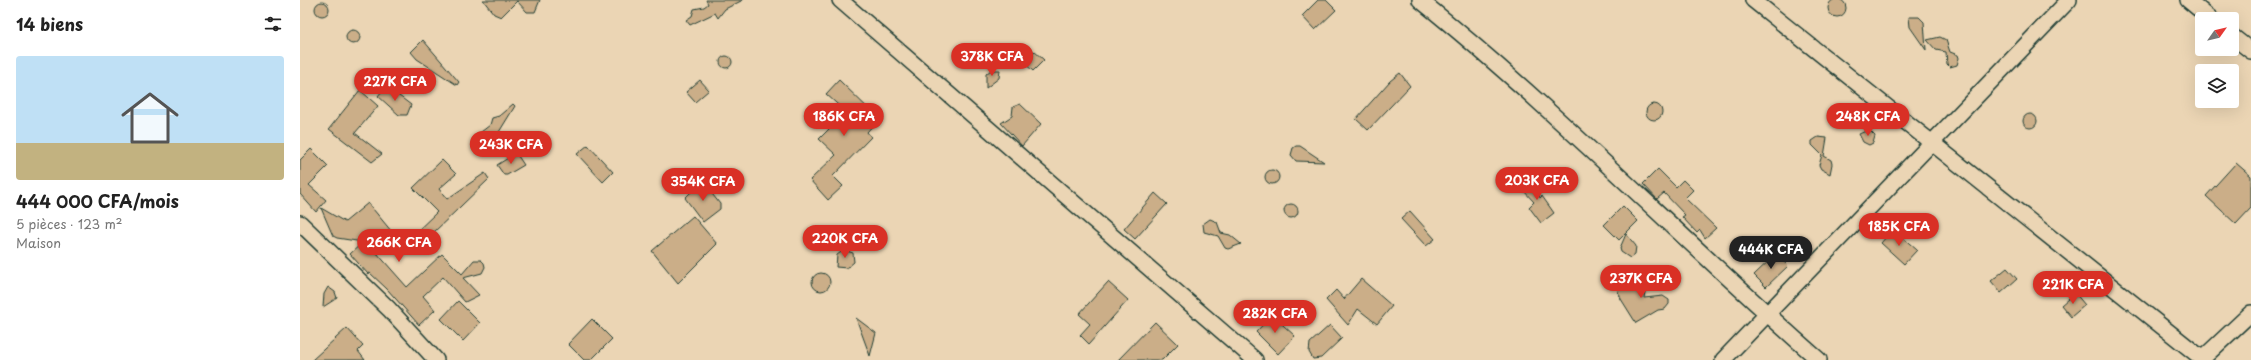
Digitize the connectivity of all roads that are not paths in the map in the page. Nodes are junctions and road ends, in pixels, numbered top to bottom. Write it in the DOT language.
graph roads {
  1 [pos="840,0"];
  2 [pos="1420,0"];
  3 [pos="1753,0"];
  4 [pos="2069,0"];
  5 [pos="2188,0"];
  6 [pos="2203,12"];
  7 [pos="2239,42"];
  8 [pos="2251,51"];
  9 [pos="1932,143"];
  10 [pos="300,223"];
  11 [pos="2251,313"];
  12 [pos="1767,315"];
  13 [pos="436,360"];
  14 [pos="1255,360"];
  15 [pos="1723,360"];
  16 [pos="1819,360"];
  17 [pos="2203,360"];
  1 -- 14 [label="street"];
  2 -- 12 [label="street"];
  3 -- 9 [label="street"];
  4 -- 9 [label="street"];
  5 -- 6 [label="street"];
  7 -- 8 [label="street"];
  9 -- 12 [label="street"];
  9 -- 17 [label="street"];
  10 -- 13 [label="street"];
  11 -- 17 [label="street"];
  12 -- 15 [label="street"];
  12 -- 16 [label="street"];
}
